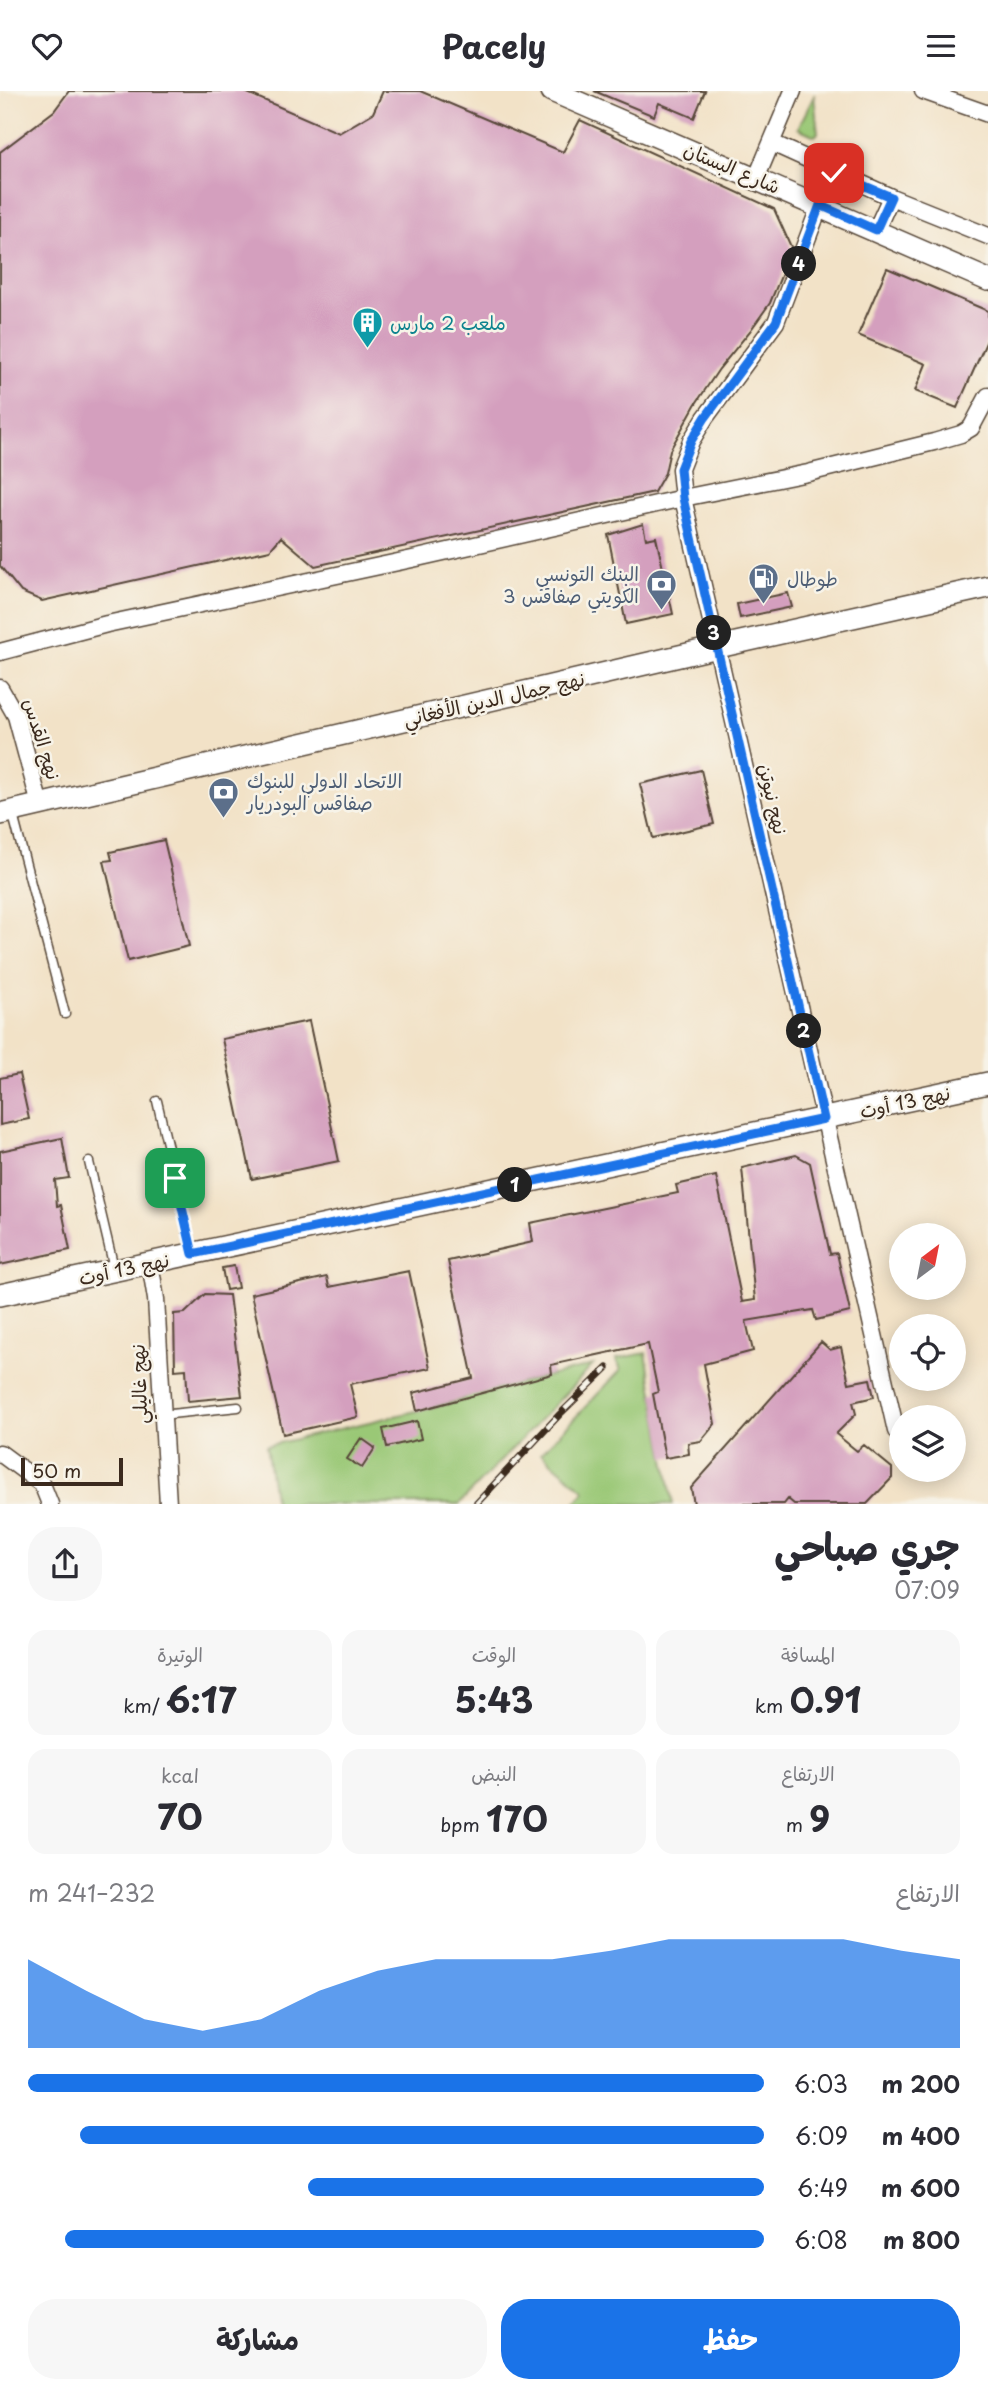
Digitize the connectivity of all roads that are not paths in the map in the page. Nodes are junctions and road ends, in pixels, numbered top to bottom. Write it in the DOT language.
graph roads {
  1 [pos="552,91"];
  2 [pos="793,91"];
  3 [pos="923,91"];
  4 [pos="988,114"];
  5 [pos="772,143"];
  6 [pos="756,179"];
  7 [pos="891,197"];
  8 [pos="820,205"];
  9 [pos="876,230"];
  10 [pos="988,236"];
  11 [pos="988,280"];
  12 [pos="988,396"];
  13 [pos="683,498"];
  14 [pos="988,587"];
  15 [pos="718,647"];
  16 [pos="0,652"];
  17 [pos="0,688"];
  18 [pos="40,805"];
  19 [pos="6,813"];
  20 [pos="65,1014"];
  21 [pos="988,1083"];
  22 [pos="157,1101"];
  23 [pos="824,1119"];
  24 [pos="89,1162"];
  25 [pos="193,1254"];
  26 [pos="150,1263"];
  27 [pos="114,1271"];
  28 [pos="0,1295"];
  29 [pos="890,1405"];
  30 [pos="239,1407"];
  31 [pos="161,1415"];
  32 [pos="0,1453"];
  33 [pos="50,1504"];
  34 [pos="168,1504"];
  1 -- 6 [label="main road, شارع البستان"];
  2 -- 5 [label="street"];
  3 -- 4 [label="street"];
  5 -- 6 [label="street"];
  5 -- 7 [label="street"];
  6 -- 8 [label="main road, شارع البستان"];
  7 -- 9 [label="street"];
  7 -- 10 [label="street"];
  8 -- 9 [label="main road, شارع البستان"];
  8 -- 13 [label="street, نهج نيوتن"];
  9 -- 11 [label="main road, شارع البستان"];
  12 -- 13 [label="street"];
  13 -- 15 [label="street, نهج نيوتن"];
  13 -- 16 [label="street"];
  14 -- 15 [label="main road, نهج جمال الدين الأفغاني"];
  15 -- 18 [label="main road, نهج جمال الدين الأفغاني"];
  15 -- 23 [label="street, نهج نيوتن"];
  17 -- 18 [label="street, نهج القدس"];
  18 -- 19 [label="main road, نهج جمال الدين الأفغاني"];
  19 -- 20 [label="lane"];
  21 -- 23 [label="main road, نهج 13 أوت"];
  22 -- 25 [label="lane"];
  23 -- 25 [label="main road, نهج 13 أوت"];
  23 -- 29 [label="street, نهج نيوتن"];
  24 -- 27 [label="lane"];
  25 -- 26 [label="main road, نهج 13 أوت"];
  26 -- 27 [label="main road, نهج 13 أوت"];
  26 -- 31 [label="street, نهج غاليلي"];
  27 -- 28 [label="main road, نهج 13 أوت"];
  30 -- 31 [label="lane"];
  31 -- 34 [label="street, نهج غاليلي"];
  32 -- 33 [label="street"];
}
